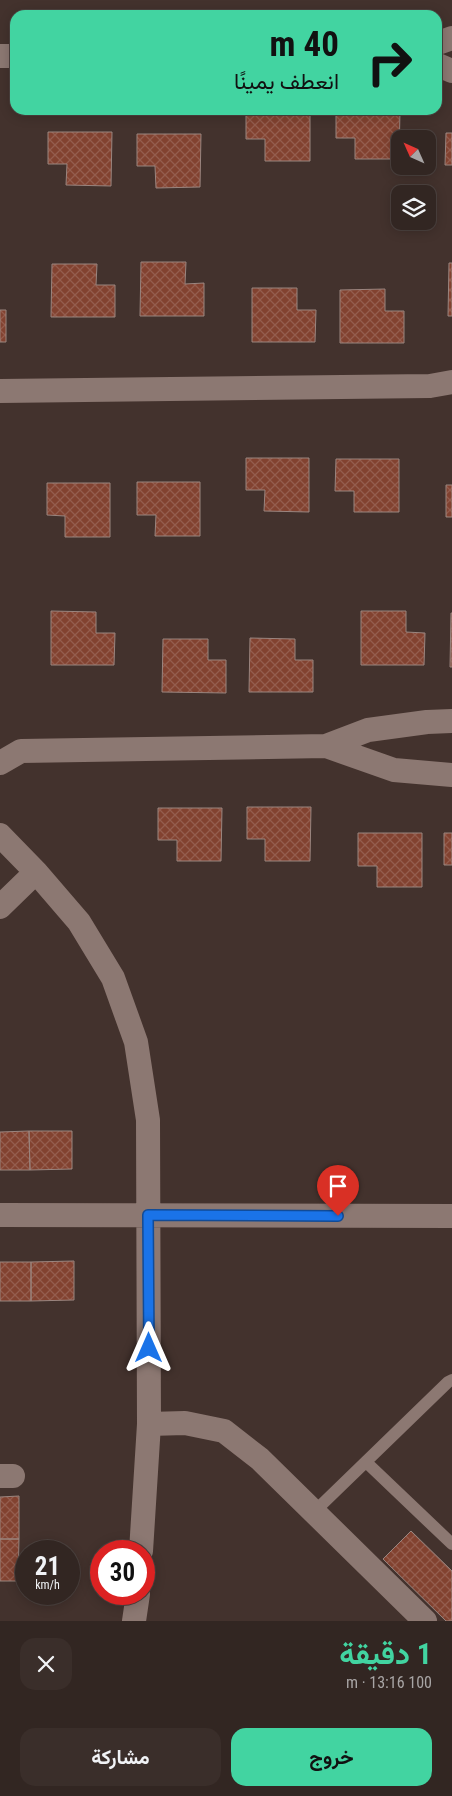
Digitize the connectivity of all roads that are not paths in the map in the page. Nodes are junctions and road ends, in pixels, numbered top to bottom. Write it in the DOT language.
graph roads {
  1 [pos="441,384"];
  2 [pos="0,391"];
  3 [pos="452,401"];
  4 [pos="452,721"];
  5 [pos="326,746"];
  6 [pos="0,763"];
  7 [pos="452,775"];
  8 [pos="0,834"];
  9 [pos="36,872"];
  10 [pos="0,907"];
  11 [pos="0,1215"];
  12 [pos="148,1215"];
  13 [pos="452,1216"];
  14 [pos="452,1380"];
  15 [pos="149,1424"];
  16 [pos="366,1462"];
  17 [pos="314,1512"];
  18 [pos="142,1540"];
  19 [pos="452,1544"];
  20 [pos="136,1605"];
  21 [pos="134,1621"];
  22 [pos="425,1621"];
  1 -- 2 [label="street"];
  1 -- 3 [label="street"];
  4 -- 5 [label="street"];
  5 -- 6 [label="street"];
  5 -- 7 [label="street"];
  8 -- 9 [label="street"];
  9 -- 10 [label="street"];
  9 -- 12 [label="street"];
  11 -- 12 [label="street"];
  12 -- 13 [label="street"];
  12 -- 15 [label="street"];
  14 -- 16 [label="lane"];
  15 -- 17 [label="street"];
  15 -- 18 [label="street"];
  16 -- 17 [label="lane"];
  16 -- 19 [label="lane"];
  17 -- 22 [label="street"];
  20 -- 21 [label="street"];
}
